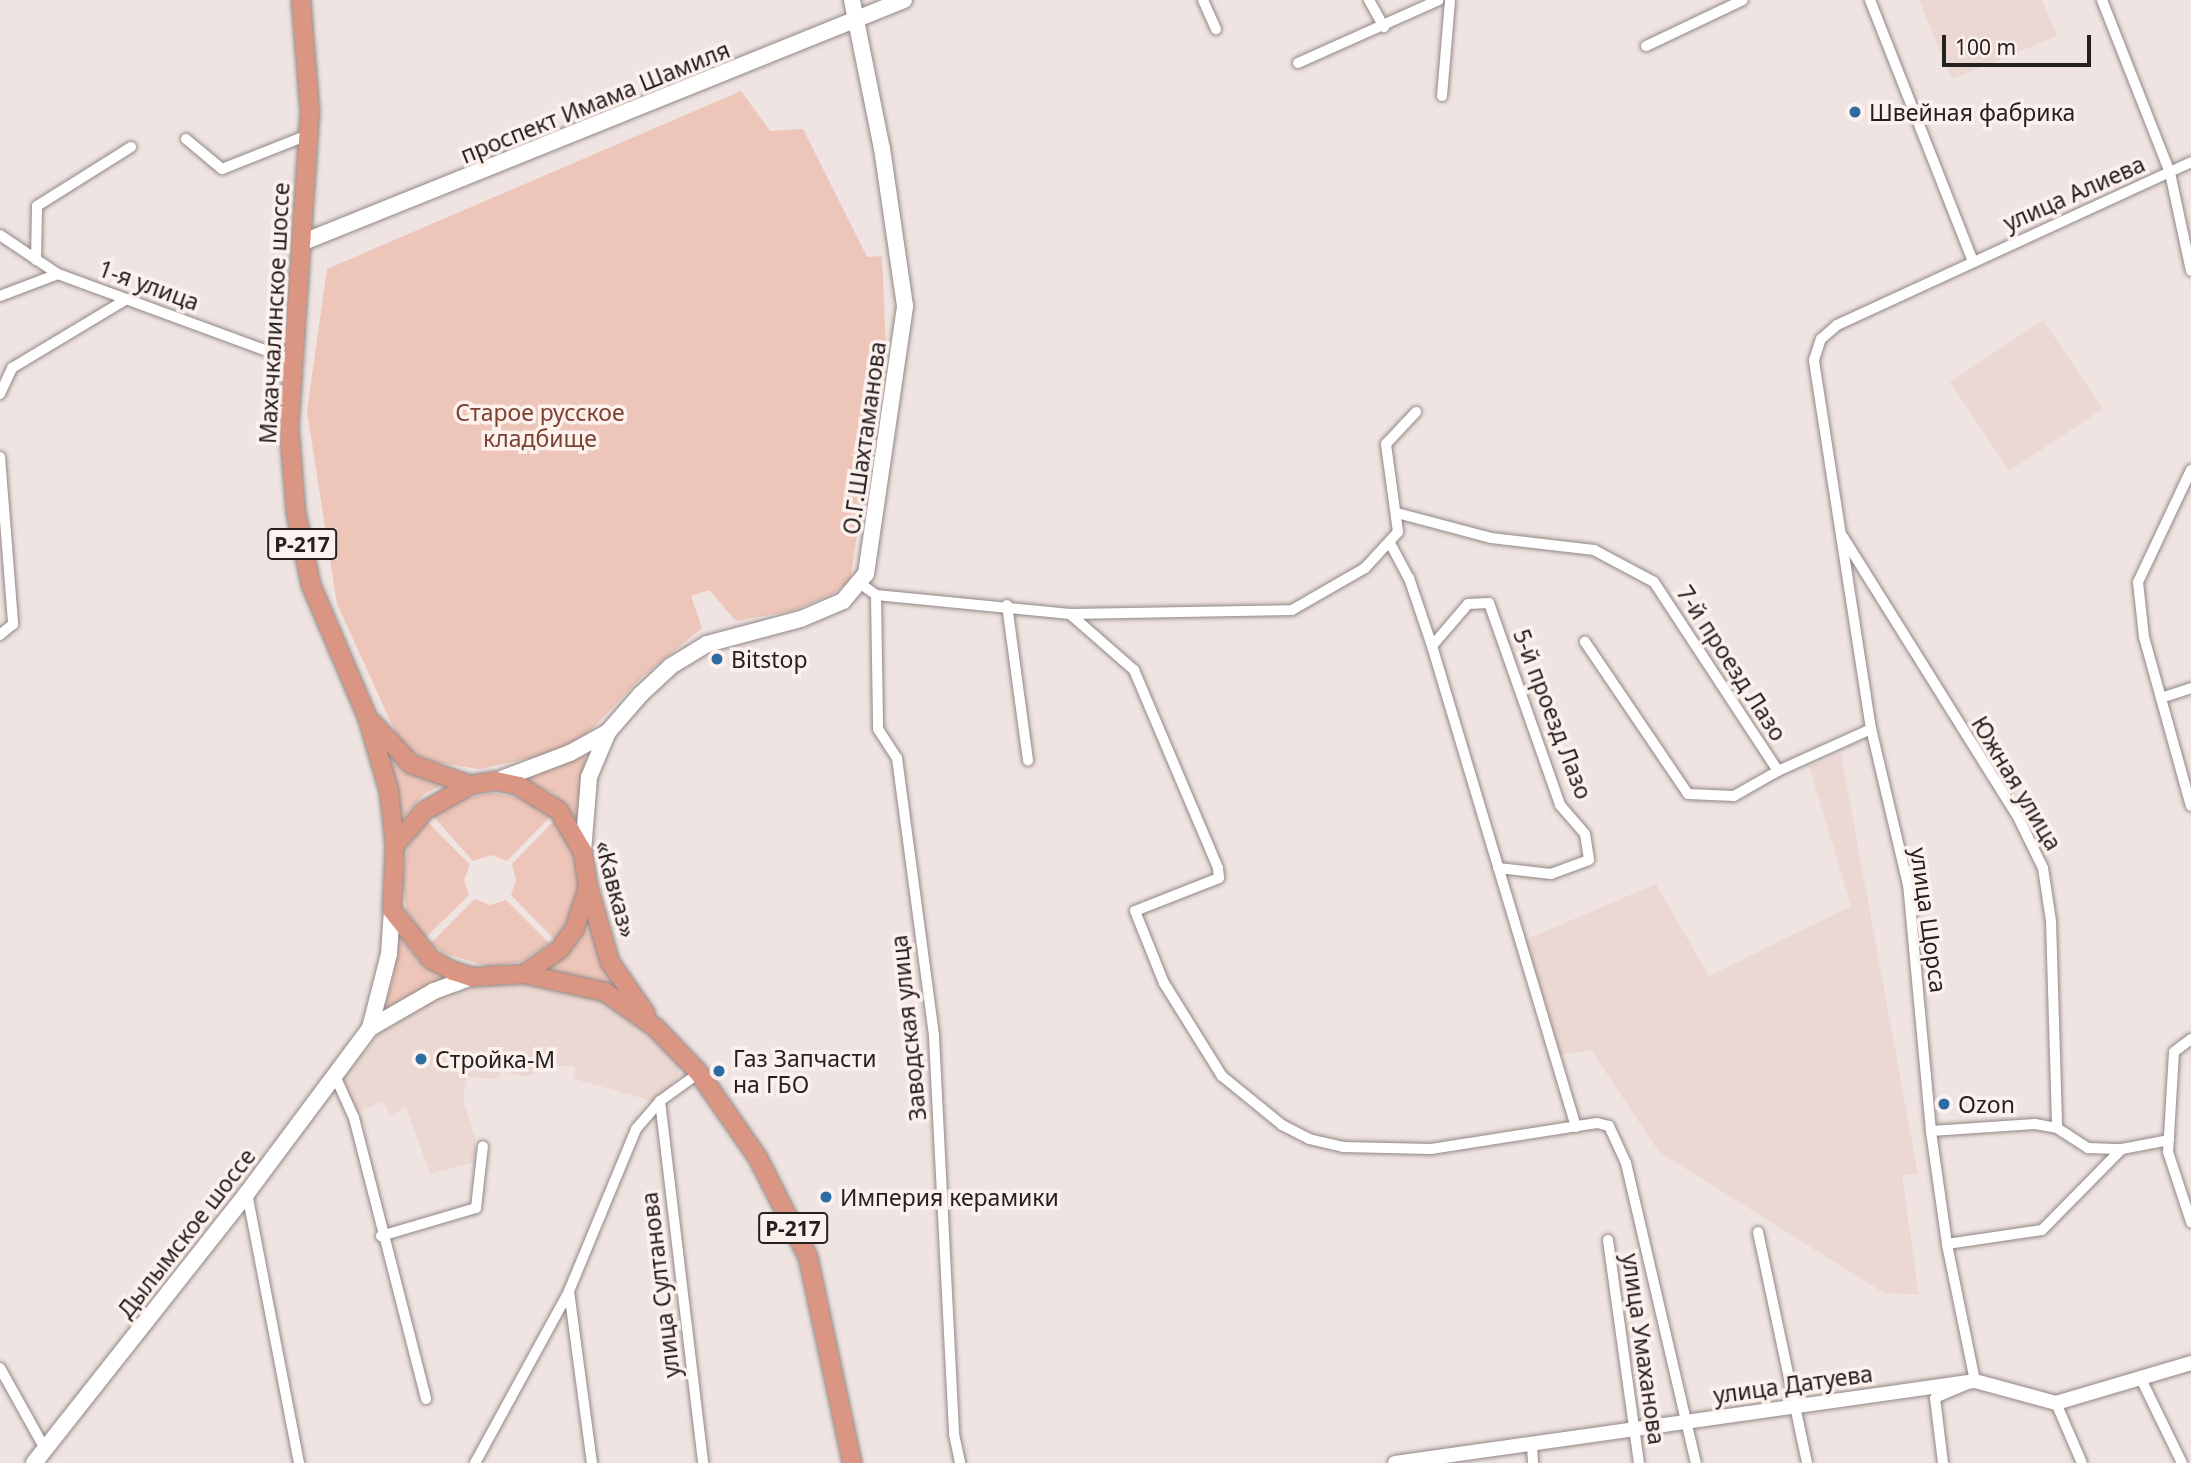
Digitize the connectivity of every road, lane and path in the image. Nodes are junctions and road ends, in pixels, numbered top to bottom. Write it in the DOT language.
graph roads {
  1 [pos="302,0"];
  2 [pos="852,0"];
  3 [pos="904,0"];
  4 [pos="1203,0"];
  5 [pos="1369,0"];
  6 [pos="1439,0"];
  7 [pos="1450,0"];
  8 [pos="1743,0"];
  9 [pos="1870,0"];
  10 [pos="2102,0"];
  11 [pos="857,19"];
  12 [pos="1384,27"];
  13 [pos="1216,29"];
  14 [pos="1646,46"];
  15 [pos="1298,63"];
  16 [pos="1442,96"];
  17 [pos="308,135"];
  18 [pos="186,139"];
  19 [pos="131,147"];
  20 [pos="2191,162"];
  21 [pos="2170,173"];
  22 [pos="0,235"];
  23 [pos="301,243"];
  24 [pos="36,260"];
  25 [pos="1973,261"];
  26 [pos="2191,271"];
  27 [pos="58,274"];
  28 [pos="0,296"];
  29 [pos="127,299"];
  30 [pos="1837,325"];
  31 [pos="292,360"];
  32 [pos="0,394"];
  33 [pos="1416,412"];
  34 [pos="0,457"];
  35 [pos="2191,470"];
  36 [pos="1397,513"];
  37 [pos="2,517"];
  38 [pos="1840,533"];
  39 [pos="1391,543"];
  40 [pos="861,584"];
  41 [pos="876,595"];
  42 [pos="1007,605"];
  43 [pos="1070,614"];
  44 [pos="0,635"];
  45 [pos="1585,642"];
  46 [pos="1432,646"];
  47 [pos="2191,688"];
  48 [pos="2161,698"];
  49 [pos="367,716"];
  50 [pos="1871,729"];
  51 [pos="608,732"];
  52 [pos="1028,761"];
  53 [pos="1778,771"];
  54 [pos="496,781"];
  55 [pos="470,785"];
  56 [pos="2191,806"];
  57 [pos="395,845"];
  58 [pos="583,852"];
  59 [pos="1498,868"];
  60 [pos="587,886"];
  61 [pos="392,910"];
  62 [pos="524,974"];
  63 [pos="472,977"];
  64 [pos="370,1028"];
  65 [pos="656,1028"];
  66 [pos="2191,1039"];
  67 [pos="699,1073"];
  68 [pos="336,1078"];
  69 [pos="660,1101"];
  70 [pos="1576,1127"];
  71 [pos="2057,1128"];
  72 [pos="1931,1131"];
  73 [pos="2169,1140"];
  74 [pos="483,1146"];
  75 [pos="2122,1149"];
  76 [pos="247,1193"];
  77 [pos="2191,1222"];
  78 [pos="1758,1232"];
  79 [pos="381,1236"];
  80 [pos="1608,1240"];
  81 [pos="1947,1244"];
  82 [pos="569,1291"];
  83 [pos="2191,1363"];
  84 [pos="0,1368"];
  85 [pos="2141,1379"];
  86 [pos="1975,1381"];
  87 [pos="426,1399"];
  88 [pos="2056,1403"];
  89 [pos="1796,1407"];
  90 [pos="1688,1423"];
  91 [pos="1633,1428"];
  92 [pos="1532,1444"];
  93 [pos="45,1449"];
  94 [pos="478,1461"];
  95 [pos="1414,1461"];
  96 [pos="34,1463"];
  97 [pos="299,1463"];
  98 [pos="592,1463"];
  99 [pos="703,1463"];
  100 [pos="852,1463"];
  101 [pos="960,1463"];
  102 [pos="1395,1463"];
  103 [pos="1534,1463"];
  104 [pos="1639,1463"];
  105 [pos="1696,1463"];
  106 [pos="1807,1463"];
  107 [pos="1943,1463"];
  108 [pos="2082,1463"];
  109 [pos="2182,1463"];
  1 -- 17 [label="highway, Махачкалинское шоссе / Р-217"];
  2 -- 11 [label="main road, О.Г.Шахтаманова"];
  3 -- 11 [label="main road, проспект Имама Шамиля"];
  4 -- 13 [label="street"];
  5 -- 12 [label="street"];
  6 -- 12 [label="street"];
  7 -- 16 [label="street"];
  8 -- 14 [label="street"];
  9 -- 25 [label="street"];
  10 -- 21 [label="street"];
  11 -- 23 [label="main road, проспект Имама Шамиля"];
  11 -- 40 [label="main road, О.Г.Шахтаманова"];
  12 -- 15 [label="street"];
  17 -- 18 [label="street"];
  17 -- 23 [label="highway, Махачкалинское шоссе / Р-217"];
  19 -- 24 [label="street"];
  20 -- 21 [label="street, улица Алиева"];
  21 -- 25 [label="street, улица Алиева"];
  21 -- 26 [label="street"];
  22 -- 24 [label="street, 1-я улица"];
  23 -- 31 [label="highway, Махачкалинское шоссе / Р-217"];
  24 -- 27 [label="street, 1-я улица"];
  25 -- 30 [label="street, улица Алиева"];
  27 -- 28 [label="street"];
  27 -- 29 [label="street, 1-я улица"];
  29 -- 31 [label="street, 1-я улица"];
  29 -- 32 [label="street"];
  30 -- 38 [label="street, улица Щорса"];
  31 -- 49 [label="highway, Махачкалинское шоссе / Р-217"];
  33 -- 36 [label="street"];
  34 -- 37 [label="street"];
  35 -- 48 [label="street"];
  36 -- 39 [label="street"];
  36 -- 53 [label="street, 7-й проезд Лазо"];
  37 -- 44 [label="street"];
  38 -- 50 [label="street, улица Щорса"];
  38 -- 71 [label="street, Южная улица"];
  39 -- 43 [label="street"];
  39 -- 46 [label="street"];
  40 -- 41 [label="street"];
  40 -- 51 [label="main road"];
  41 -- 42 [label="street"];
  41 -- 101 [label="street, Заводская улица"];
  42 -- 43 [label="street"];
  42 -- 52 [label="street"];
  43 -- 70 [label="street"];
  45 -- 53 [label="street, 7-й проезд Лазо"];
  46 -- 59 [label="street"];
  46 -- 59 [label="street, 5-й проезд Лазо"];
  47 -- 48 [label="street"];
  48 -- 56 [label="street"];
  49 -- 55 [label="highway, «Кавказ» / Р-217"];
  49 -- 57 [label="highway, Махачкалинское шоссе / Р-217"];
  50 -- 53 [label="street"];
  50 -- 72 [label="street, улица Щорса"];
  51 -- 54 [label="main road, Р-217"];
  51 -- 58 [label="main road, Р-217"];
  54 -- 55 [label="highway, «Кавказ» / Р-217"];
  54 -- 58 [label="highway, «Кавказ» / Р-217"];
  55 -- 57 [label="highway, Р-217"];
  57 -- 61 [label="highway, Махачкалинское шоссе / Р-217"];
  58 -- 60 [label="highway, «Кавказ» / Р-217"];
  59 -- 70 [label="street"];
  60 -- 62 [label="highway, Р-217"];
  60 -- 65 [label="highway, «Кавказ» / Р-217"];
  61 -- 63 [label="highway, Р-217"];
  61 -- 64 [label="main road, Р-217"];
  62 -- 63 [label="highway, Р-217"];
  62 -- 65 [label="highway, Р-217"];
  63 -- 64 [label="main road, Р-217"];
  64 -- 68 [label="main road, Дылымское шоссе"];
  65 -- 67 [label="highway, Р-217"];
  66 -- 73 [label="street"];
  67 -- 69 [label="street"];
  67 -- 100 [label="highway, Р-217"];
  68 -- 76 [label="main road, Дылымское шоссе"];
  68 -- 79 [label="street"];
  69 -- 82 [label="street"];
  69 -- 99 [label="street, улица Султанова"];
  70 -- 90 [label="street"];
  71 -- 72 [label="street"];
  71 -- 75 [label="street"];
  72 -- 81 [label="street, улица Щорса"];
  73 -- 75 [label="street"];
  73 -- 77 [label="street"];
  74 -- 79 [label="street"];
  75 -- 81 [label="street"];
  76 -- 93 [label="main road, Дылымское шоссе"];
  76 -- 97 [label="street"];
  78 -- 89 [label="street"];
  79 -- 87 [label="street"];
  80 -- 91 [label="street, улица Умаханова"];
  81 -- 86 [label="street, улица Щорса"];
  82 -- 94 [label="street"];
  82 -- 98 [label="street"];
  83 -- 85 [label="street"];
  84 -- 93 [label="street"];
  85 -- 88 [label="street"];
  85 -- 109 [label="street"];
  86 -- 88 [label="street, улица Датуева"];
  86 -- 89 [label="street, улица Датуева"];
  86 -- 107 [label="street"];
  88 -- 108 [label="street"];
  89 -- 90 [label="street, улица Датуева"];
  89 -- 106 [label="street"];
  90 -- 91 [label="street, улица Датуева"];
  90 -- 105 [label="street"];
  91 -- 92 [label="street, улица Датуева"];
  91 -- 104 [label="street, улица Умаханова"];
  92 -- 95 [label="street, улица Датуева"];
  92 -- 103 [label="street"];
  93 -- 96 [label="main road, Дылымское шоссе"];
  95 -- 102 [label="street, улица Датуева"];
}
